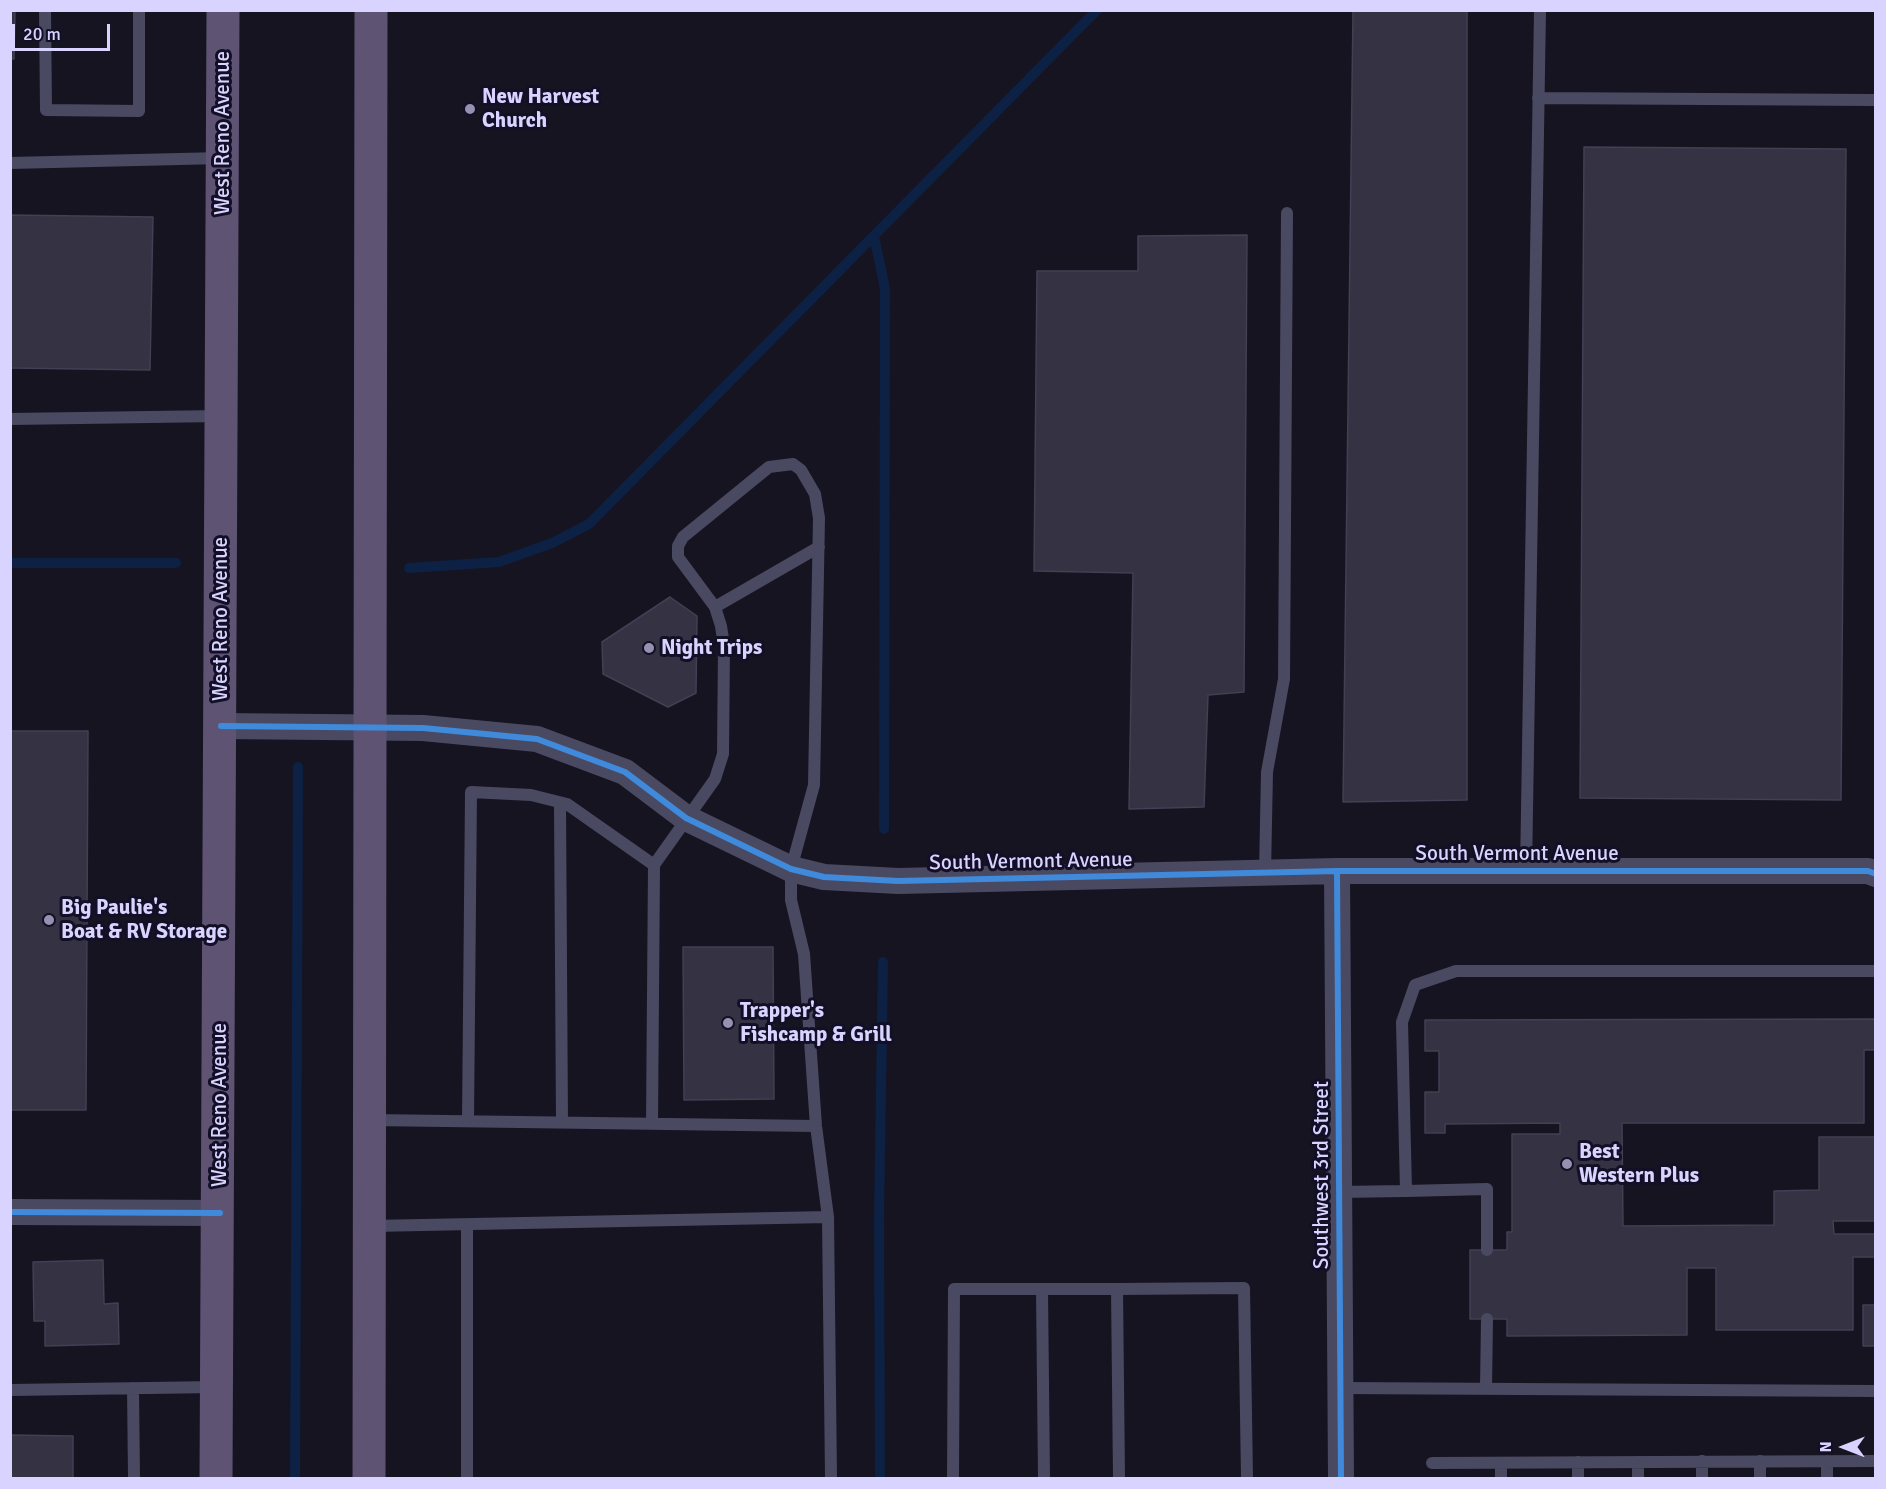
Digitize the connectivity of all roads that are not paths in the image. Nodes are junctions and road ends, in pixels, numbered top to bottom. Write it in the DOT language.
graph roads {
  1 [pos="45,10"];
  2 [pos="139,10"];
  3 [pos="223,10"];
  4 [pos="371,10"];
  5 [pos="1540,10"];
  6 [pos="1538,99"];
  7 [pos="1875,100"];
  8 [pos="223,158"];
  9 [pos="10,163"];
  10 [pos="1287,213"];
  11 [pos="222,416"];
  12 [pos="10,419"];
  13 [pos="819,547"];
  14 [pos="715,607"];
  15 [pos="221,726"];
  16 [pos="371,727"];
  17 [pos="560,803"];
  18 [pos="686,818"];
  19 [pos="654,866"];
  20 [pos="791,869"];
  21 [pos="1337,871"];
  22 [pos="1527,871"];
  23 [pos="1265,873"];
  24 [pos="1875,874"];
  25 [pos="1875,971"];
  26 [pos="370,1120"];
  27 [pos="468,1121"];
  28 [pos="562,1122"];
  29 [pos="652,1124"];
  30 [pos="816,1126"];
  31 [pos="1406,1191"];
  32 [pos="1338,1192"];
  33 [pos="10,1212"];
  34 [pos="220,1213"];
  35 [pos="828,1217"];
  36 [pos="467,1225"];
  37 [pos="370,1226"];
  38 [pos="1487,1250"];
  39 [pos="1042,1289"];
  40 [pos="1117,1289"];
  41 [pos="1487,1319"];
  42 [pos="217,1387"];
  43 [pos="133,1388"];
  44 [pos="1340,1388"];
  45 [pos="1486,1389"];
  46 [pos="10,1390"];
  47 [pos="1875,1392"];
  48 [pos="1702,1461"];
  49 [pos="1760,1461"];
  50 [pos="1827,1461"];
  51 [pos="1875,1461"];
  52 [pos="1578,1462"];
  53 [pos="1638,1462"];
  54 [pos="1432,1463"];
  55 [pos="1502,1463"];
  56 [pos="134,1479"];
  57 [pos="216,1479"];
  58 [pos="369,1479"];
  59 [pos="467,1479"];
  60 [pos="831,1479"];
  61 [pos="953,1479"];
  62 [pos="1044,1479"];
  63 [pos="1119,1479"];
  64 [pos="1247,1479"];
  65 [pos="1341,1479"];
  66 [pos="1501,1479"];
  67 [pos="1578,1479"];
  68 [pos="1638,1479"];
  69 [pos="1702,1479"];
  70 [pos="1760,1479"];
  71 [pos="1827,1479"];
  1 -- 2 [label="lane"];
  3 -- 8 [label="main road, West Reno Avenue"];
  4 -- 16 [label="main road"];
  5 -- 6 [label="lane"];
  6 -- 7 [label="lane"];
  6 -- 22 [label="lane"];
  8 -- 9 [label="lane"];
  8 -- 11 [label="main road, West Reno Avenue"];
  10 -- 23 [label="lane"];
  11 -- 12 [label="lane"];
  11 -- 15 [label="main road, West Reno Avenue"];
  13 -- 14 [label="lane"];
  13 -- 14 [label="lane"];
  13 -- 20 [label="lane"];
  14 -- 18 [label="lane"];
  15 -- 16 [label="street, South Vermont Avenue"];
  15 -- 34 [label="main road, West Reno Avenue"];
  16 -- 18 [label="street, South Vermont Avenue"];
  16 -- 26 [label="main road"];
  17 -- 19 [label="lane"];
  17 -- 27 [label="lane"];
  17 -- 28 [label="lane"];
  18 -- 19 [label="lane"];
  18 -- 20 [label="street, South Vermont Avenue"];
  19 -- 29 [label="lane"];
  20 -- 23 [label="street, South Vermont Avenue"];
  20 -- 30 [label="lane"];
  21 -- 22 [label="street, South Vermont Avenue"];
  21 -- 23 [label="street, South Vermont Avenue"];
  21 -- 32 [label="street, Southwest 3rd Street"];
  22 -- 24 [label="street, South Vermont Avenue"];
  25 -- 31 [label="lane"];
  26 -- 27 [label="lane"];
  26 -- 37 [label="main road"];
  27 -- 28 [label="lane"];
  28 -- 29 [label="lane"];
  29 -- 30 [label="lane"];
  30 -- 35 [label="lane"];
  31 -- 32 [label="lane"];
  31 -- 38 [label="lane"];
  32 -- 44 [label="street, Southwest 3rd Street"];
  33 -- 34 [label="street"];
  34 -- 42 [label="main road, West Reno Avenue"];
  35 -- 36 [label="lane"];
  35 -- 60 [label="lane"];
  36 -- 37 [label="lane"];
  36 -- 59 [label="lane"];
  37 -- 58 [label="main road"];
  39 -- 40 [label="lane"];
  39 -- 61 [label="lane"];
  39 -- 62 [label="lane"];
  40 -- 63 [label="lane"];
  40 -- 64 [label="lane"];
  41 -- 45 [label="lane"];
  42 -- 43 [label="lane"];
  42 -- 57 [label="main road, West Reno Avenue"];
  43 -- 46 [label="lane"];
  43 -- 56 [label="lane"];
  44 -- 45 [label="lane"];
  44 -- 65 [label="street, Southwest 3rd Street"];
  45 -- 47 [label="lane"];
  48 -- 49 [label="lane"];
  48 -- 53 [label="lane"];
  48 -- 69 [label="lane"];
  49 -- 50 [label="lane"];
  49 -- 70 [label="lane"];
  50 -- 51 [label="lane"];
  50 -- 71 [label="lane"];
  52 -- 53 [label="lane"];
  52 -- 55 [label="lane"];
  52 -- 67 [label="lane"];
  53 -- 68 [label="lane"];
  54 -- 55 [label="lane"];
  55 -- 66 [label="lane"];
}
